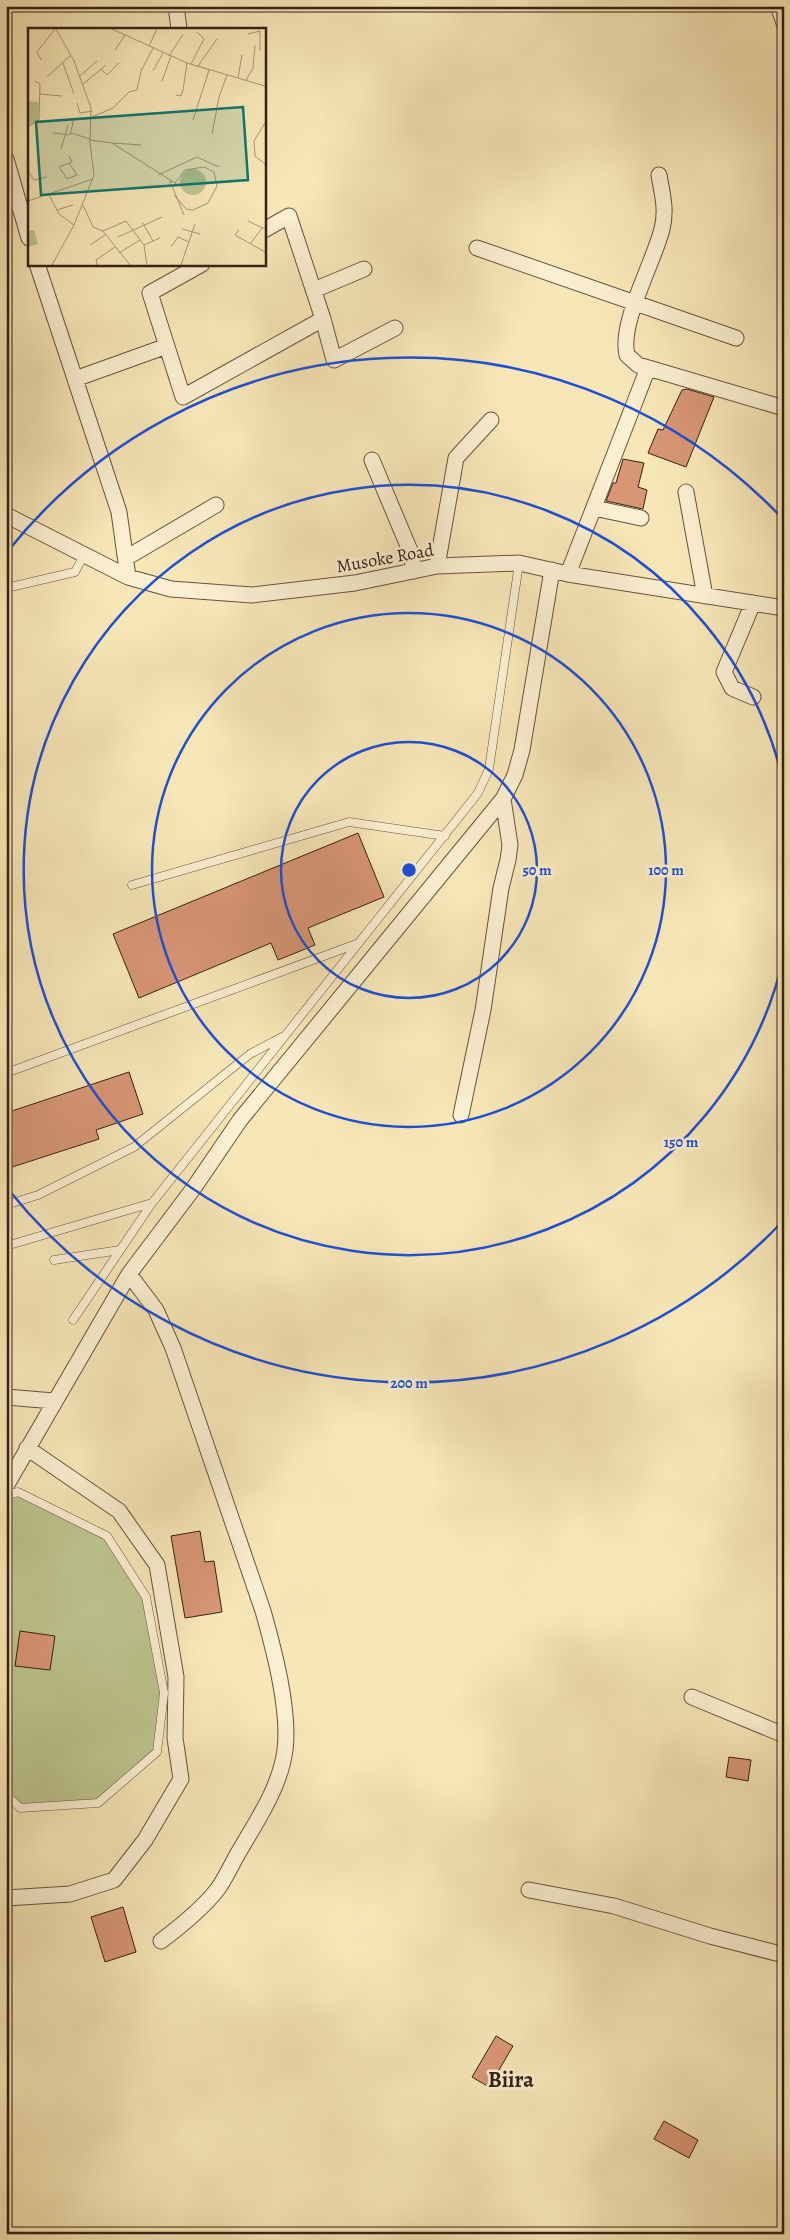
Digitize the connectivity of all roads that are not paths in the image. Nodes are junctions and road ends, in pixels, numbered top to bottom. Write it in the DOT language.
graph roads {
  1 [pos="176,6"];
  2 [pos="778,6"];
  3 [pos="784,23"];
  4 [pos="179,28"];
  5 [pos="6,159"];
  6 [pos="659,175"];
  7 [pos="265,229"];
  8 [pos="28,235"];
  9 [pos="477,248"];
  10 [pos="37,265"];
  11 [pos="200,265"];
  12 [pos="364,269"];
  13 [pos="314,290"];
  14 [pos="637,302"];
  15 [pos="324,319"];
  16 [pos="394,328"];
  17 [pos="736,338"];
  18 [pos="167,346"];
  19 [pos="648,368"];
  20 [pos="76,378"];
  21 [pos="784,408"];
  22 [pos="491,420"];
  23 [pos="372,460"];
  24 [pos="686,492"];
  25 [pos="216,505"];
  26 [pos="594,508"];
  27 [pos="6,515"];
  28 [pos="640,518"];
  29 [pos="84,555"];
  30 [pos="126,558"];
  31 [pos="519,563"];
  32 [pos="436,566"];
  33 [pos="552,570"];
  34 [pos="414,571"];
  35 [pos="568,574"];
  36 [pos="128,577"];
  37 [pos="6,588"];
  38 [pos="705,596"];
  39 [pos="753,603"];
  40 [pos="784,608"];
  41 [pos="753,697"];
  42 [pos="503,799"];
  43 [pos="445,836"];
  44 [pos="132,885"];
  45 [pos="360,942"];
  46 [pos="288,1034"];
  47 [pos="6,1073"];
  48 [pos="461,1115"];
  49 [pos="152,1203"];
  50 [pos="6,1205"];
  51 [pos="6,1246"];
  52 [pos="120,1250"];
  53 [pos="54,1260"];
  54 [pos="129,1274"];
  55 [pos="73,1320"];
  56 [pos="6,1397"];
  57 [pos="54,1401"];
  58 [pos="27,1448"];
  59 [pos="6,1486"];
  60 [pos="6,1495"];
  61 [pos="692,1697"];
  62 [pos="784,1735"];
  63 [pos="6,1795"];
  64 [pos="529,1890"];
  65 [pos="6,1898"];
  66 [pos="161,1941"];
  67 [pos="784,1955"];
  1 -- 4 [label="street"];
  2 -- 3 [label="street"];
  5 -- 8 [label="street"];
  6 -- 14 [label="street"];
  7 -- 13 [label="street"];
  9 -- 14 [label="street"];
  10 -- 20 [label="street"];
  11 -- 18 [label="street"];
  12 -- 13 [label="street"];
  13 -- 15 [label="street"];
  14 -- 17 [label="street"];
  14 -- 19 [label="street"];
  15 -- 16 [label="street"];
  15 -- 18 [label="street"];
  18 -- 20 [label="street"];
  19 -- 21 [label="street"];
  19 -- 26 [label="street"];
  20 -- 30 [label="street"];
  22 -- 32 [label="street"];
  23 -- 34 [label="street"];
  24 -- 38 [label="street"];
  25 -- 30 [label="street"];
  26 -- 28 [label="street"];
  26 -- 35 [label="street"];
  27 -- 29 [label="street, Musoke Road"];
  29 -- 36 [label="street, Musoke Road"];
  29 -- 37 [label="lane"];
  30 -- 36 [label="street"];
  31 -- 32 [label="street, Musoke Road"];
  31 -- 33 [label="street, Musoke Road"];
  31 -- 43 [label="lane"];
  32 -- 34 [label="street, Musoke Road"];
  33 -- 35 [label="street, Musoke Road"];
  33 -- 42 [label="street"];
  34 -- 36 [label="street, Musoke Road"];
  35 -- 38 [label="street, Musoke Road"];
  38 -- 39 [label="street, Musoke Road"];
  39 -- 40 [label="street, Musoke Road"];
  39 -- 41 [label="street"];
  42 -- 48 [label="street"];
  42 -- 54 [label="street"];
  43 -- 44 [label="lane"];
  43 -- 45 [label="lane"];
  45 -- 46 [label="lane"];
  45 -- 47 [label="lane"];
  46 -- 49 [label="lane"];
  46 -- 50 [label="lane"];
  49 -- 51 [label="lane"];
  49 -- 52 [label="lane"];
  52 -- 53 [label="lane"];
  52 -- 55 [label="lane"];
  54 -- 57 [label="street"];
  54 -- 66 [label="street"];
  56 -- 57 [label="street"];
  57 -- 58 [label="street"];
  58 -- 59 [label="street"];
  58 -- 65 [label="street"];
  60 -- 63 [label="lane"];
  61 -- 62 [label="street"];
  64 -- 67 [label="street"];
}
